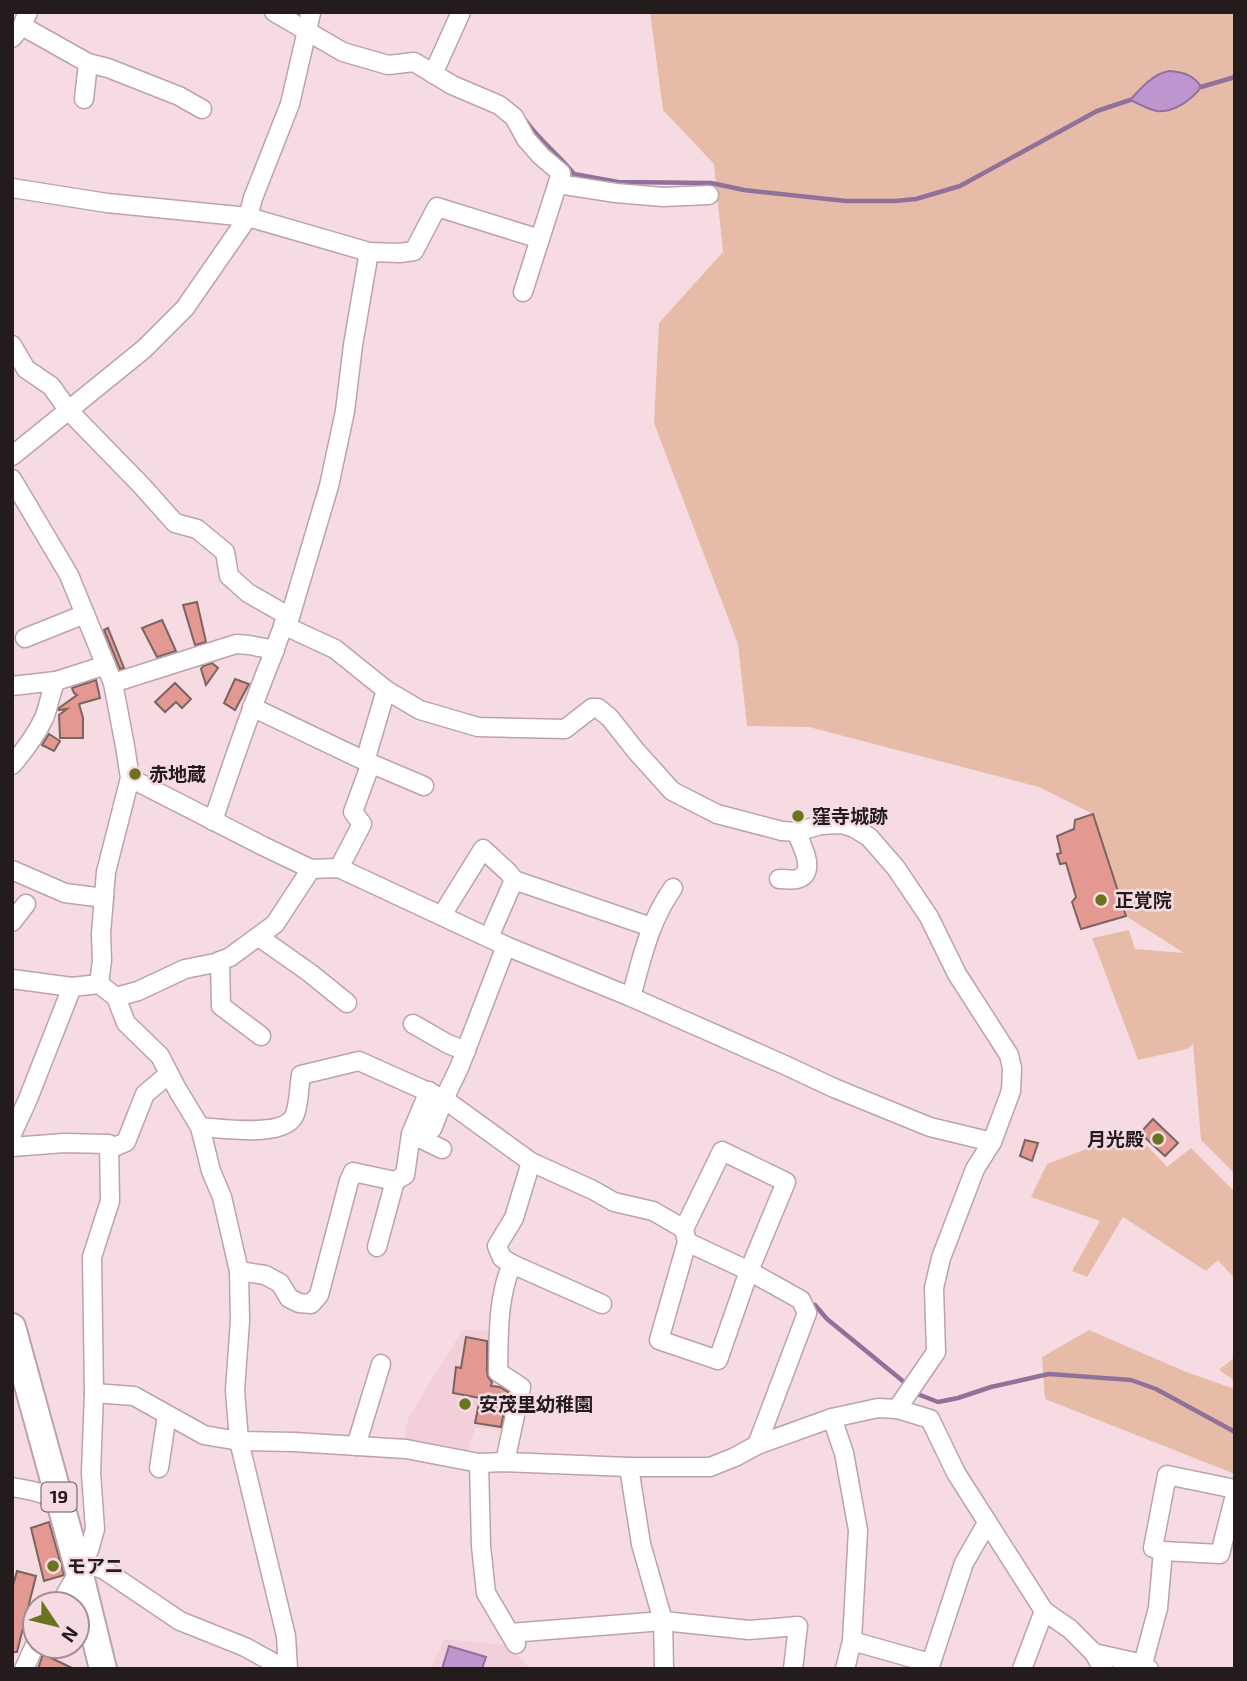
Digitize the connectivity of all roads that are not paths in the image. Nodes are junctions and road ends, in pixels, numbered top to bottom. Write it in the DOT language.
graph roads {
  1 [pos="274,12"];
  2 [pos="461,12"];
  3 [pos="308,21"];
  4 [pos="21,25"];
  5 [pos="88,63"];
  6 [pos="433,74"];
  7 [pos="84,99"];
  8 [pos="202,109"];
  9 [pos="558,184"];
  10 [pos="12,188"];
  11 [pos="709,195"];
  12 [pos="248,218"];
  13 [pos="540,239"];
  14 [pos="369,252"];
  15 [pos="523,292"];
  16 [pos="12,345"];
  17 [pos="69,411"];
  18 [pos="12,456"];
  19 [pos="12,479"];
  20 [pos="85,614"];
  21 [pos="286,621"];
  22 [pos="25,638"];
  23 [pos="275,650"];
  24 [pos="106,665"];
  25 [pos="56,681"];
  26 [pos="113,683"];
  27 [pos="12,686"];
  28 [pos="386,690"];
  29 [pos="252,707"];
  30 [pos="368,762"];
  31 [pos="12,765"];
  32 [pos="130,778"];
  33 [pos="424,786"];
  34 [pos="213,821"];
  35 [pos="796,832"];
  36 [pos="339,868"];
  37 [pos="311,869"];
  38 [pos="12,870"];
  39 [pos="779,878"];
  40 [pos="514,880"];
  41 [pos="673,888"];
  42 [pos="104,898"];
  43 [pos="26,904"];
  44 [pos="442,915"];
  45 [pos="12,922"];
  46 [pos="651,927"];
  47 [pos="259,937"];
  48 [pos="489,937"];
  49 [pos="506,946"];
  50 [pos="220,961"];
  51 [pos="12,979"];
  52 [pos="99,984"];
  53 [pos="72,987"];
  54 [pos="116,997"];
  55 [pos="631,997"];
  56 [pos="347,1003"];
  57 [pos="414,1024"];
  58 [pos="261,1037"];
  59 [pos="466,1051"];
  60 [pos="169,1074"];
  61 [pos="437,1095"];
  62 [pos="200,1127"];
  63 [pos="432,1129"];
  64 [pos="12,1133"];
  65 [pos="411,1134"];
  66 [pos="992,1142"];
  67 [pos="12,1147"];
  68 [pos="109,1149"];
  69 [pos="442,1149"];
  70 [pos="531,1162"];
  71 [pos="396,1181"];
  72 [pos="685,1236"];
  73 [pos="377,1247"];
  74 [pos="512,1264"];
  75 [pos="239,1271"];
  76 [pos="749,1271"];
  77 [pos="602,1304"];
  78 [pos="12,1327"];
  79 [pos="381,1364"];
  80 [pos="94,1393"];
  81 [pos="897,1409"];
  82 [pos="167,1415"];
  83 [pos="832,1418"];
  84 [pos="239,1441"];
  85 [pos="757,1445"];
  86 [pos="356,1446"];
  87 [pos="505,1461"];
  88 [pos="478,1462"];
  89 [pos="629,1467"];
  90 [pos="159,1468"];
  91 [pos="12,1488"];
  92 [pos="1235,1489"];
  93 [pos="1235,1495"];
  94 [pos="60,1499"];
  95 [pos="987,1523"];
  96 [pos="1163,1551"];
  97 [pos="79,1571"];
  98 [pos="68,1590"];
  99 [pos="1044,1611"];
  100 [pos="663,1621"];
  101 [pos="852,1641"];
  102 [pos="1094,1653"];
  103 [pos="930,1666"];
  104 [pos="1146,1666"];
  105 [pos="103,1669"];
  106 [pos="287,1669"];
  107 [pos="664,1669"];
  108 [pos="793,1669"];
  109 [pos="845,1669"];
  110 [pos="1022,1669"];
  111 [pos="1103,1669"];
  1 -- 3 [label="street"];
  2 -- 6 [label="street"];
  3 -- 6 [label="street"];
  3 -- 12 [label="street"];
  4 -- 5 [label="street"];
  5 -- 7 [label="street"];
  5 -- 8 [label="street"];
  6 -- 9 [label="street"];
  9 -- 11 [label="street"];
  9 -- 13 [label="street"];
  10 -- 12 [label="street"];
  12 -- 14 [label="street"];
  12 -- 17 [label="street"];
  13 -- 14 [label="street"];
  13 -- 15 [label="street"];
  14 -- 21 [label="street"];
  16 -- 17 [label="street"];
  17 -- 18 [label="street"];
  17 -- 21 [label="street"];
  19 -- 20 [label="street"];
  20 -- 22 [label="street"];
  20 -- 24 [label="street"];
  21 -- 23 [label="street"];
  21 -- 28 [label="street"];
  23 -- 26 [label="street"];
  23 -- 29 [label="street"];
  24 -- 25 [label="street"];
  24 -- 26 [label="street"];
  25 -- 27 [label="street"];
  25 -- 31 [label="street"];
  26 -- 32 [label="street"];
  28 -- 30 [label="street"];
  28 -- 35 [label="street"];
  29 -- 30 [label="street"];
  29 -- 34 [label="street"];
  30 -- 33 [label="street"];
  30 -- 36 [label="street"];
  32 -- 34 [label="street"];
  32 -- 42 [label="street"];
  34 -- 37 [label="street"];
  35 -- 39 [label="street"];
  35 -- 66 [label="street"];
  36 -- 37 [label="street"];
  36 -- 44 [label="street"];
  37 -- 47 [label="street"];
  38 -- 42 [label="street"];
  40 -- 44 [label="street"];
  40 -- 46 [label="street"];
  40 -- 48 [label="street"];
  41 -- 46 [label="street"];
  42 -- 52 [label="street"];
  43 -- 45 [label="street"];
  44 -- 48 [label="street"];
  46 -- 55 [label="street"];
  47 -- 50 [label="street"];
  47 -- 56 [label="street"];
  48 -- 49 [label="street"];
  49 -- 55 [label="street"];
  49 -- 59 [label="street"];
  50 -- 54 [label="street"];
  50 -- 58 [label="street"];
  51 -- 53 [label="street"];
  52 -- 53 [label="street"];
  52 -- 54 [label="street"];
  53 -- 64 [label="street"];
  54 -- 60 [label="street"];
  55 -- 66 [label="street"];
  57 -- 59 [label="street"];
  59 -- 61 [label="street"];
  60 -- 62 [label="street"];
  60 -- 68 [label="street"];
  61 -- 62 [label="street"];
  61 -- 63 [label="street"];
  61 -- 65 [label="street"];
  61 -- 70 [label="street"];
  62 -- 75 [label="street"];
  65 -- 69 [label="street"];
  65 -- 71 [label="street"];
  66 -- 81 [label="street"];
  67 -- 68 [label="street"];
  68 -- 80 [label="street"];
  70 -- 72 [label="street"];
  70 -- 74 [label="street"];
  71 -- 73 [label="street"];
  71 -- 75 [label="street"];
  72 -- 76 [label="street"];
  72 -- 76 [label="street"];
  72 -- 76 [label="street"];
  74 -- 77 [label="street"];
  74 -- 87 [label="street"];
  75 -- 84 [label="street"];
  76 -- 85 [label="street"];
  78 -- 94 [label="highway, 19"];
  79 -- 86 [label="street"];
  80 -- 82 [label="street"];
  80 -- 97 [label="street"];
  81 -- 83 [label="street"];
  81 -- 95 [label="street"];
  82 -- 84 [label="street"];
  82 -- 90 [label="street"];
  83 -- 85 [label="street"];
  83 -- 101 [label="street"];
  84 -- 86 [label="street"];
  84 -- 106 [label="street"];
  85 -- 89 [label="street"];
  86 -- 88 [label="street"];
  87 -- 88 [label="street"];
  87 -- 89 [label="street"];
  88 -- 100 [label="street"];
  89 -- 100 [label="street"];
  91 -- 94 [label="street"];
  92 -- 96 [label="street"];
  93 -- 96 [label="street"];
  94 -- 97 [label="highway, 19"];
  95 -- 99 [label="street"];
  95 -- 103 [label="street"];
  96 -- 104 [label="street"];
  97 -- 98 [label="street"];
  97 -- 105 [label="highway, 19"];
  97 -- 106 [label="street"];
  99 -- 102 [label="street"];
  99 -- 110 [label="street"];
  100 -- 107 [label="street"];
  100 -- 108 [label="street"];
  101 -- 103 [label="street"];
  101 -- 109 [label="street"];
  102 -- 104 [label="street"];
  102 -- 111 [label="street"];
}
